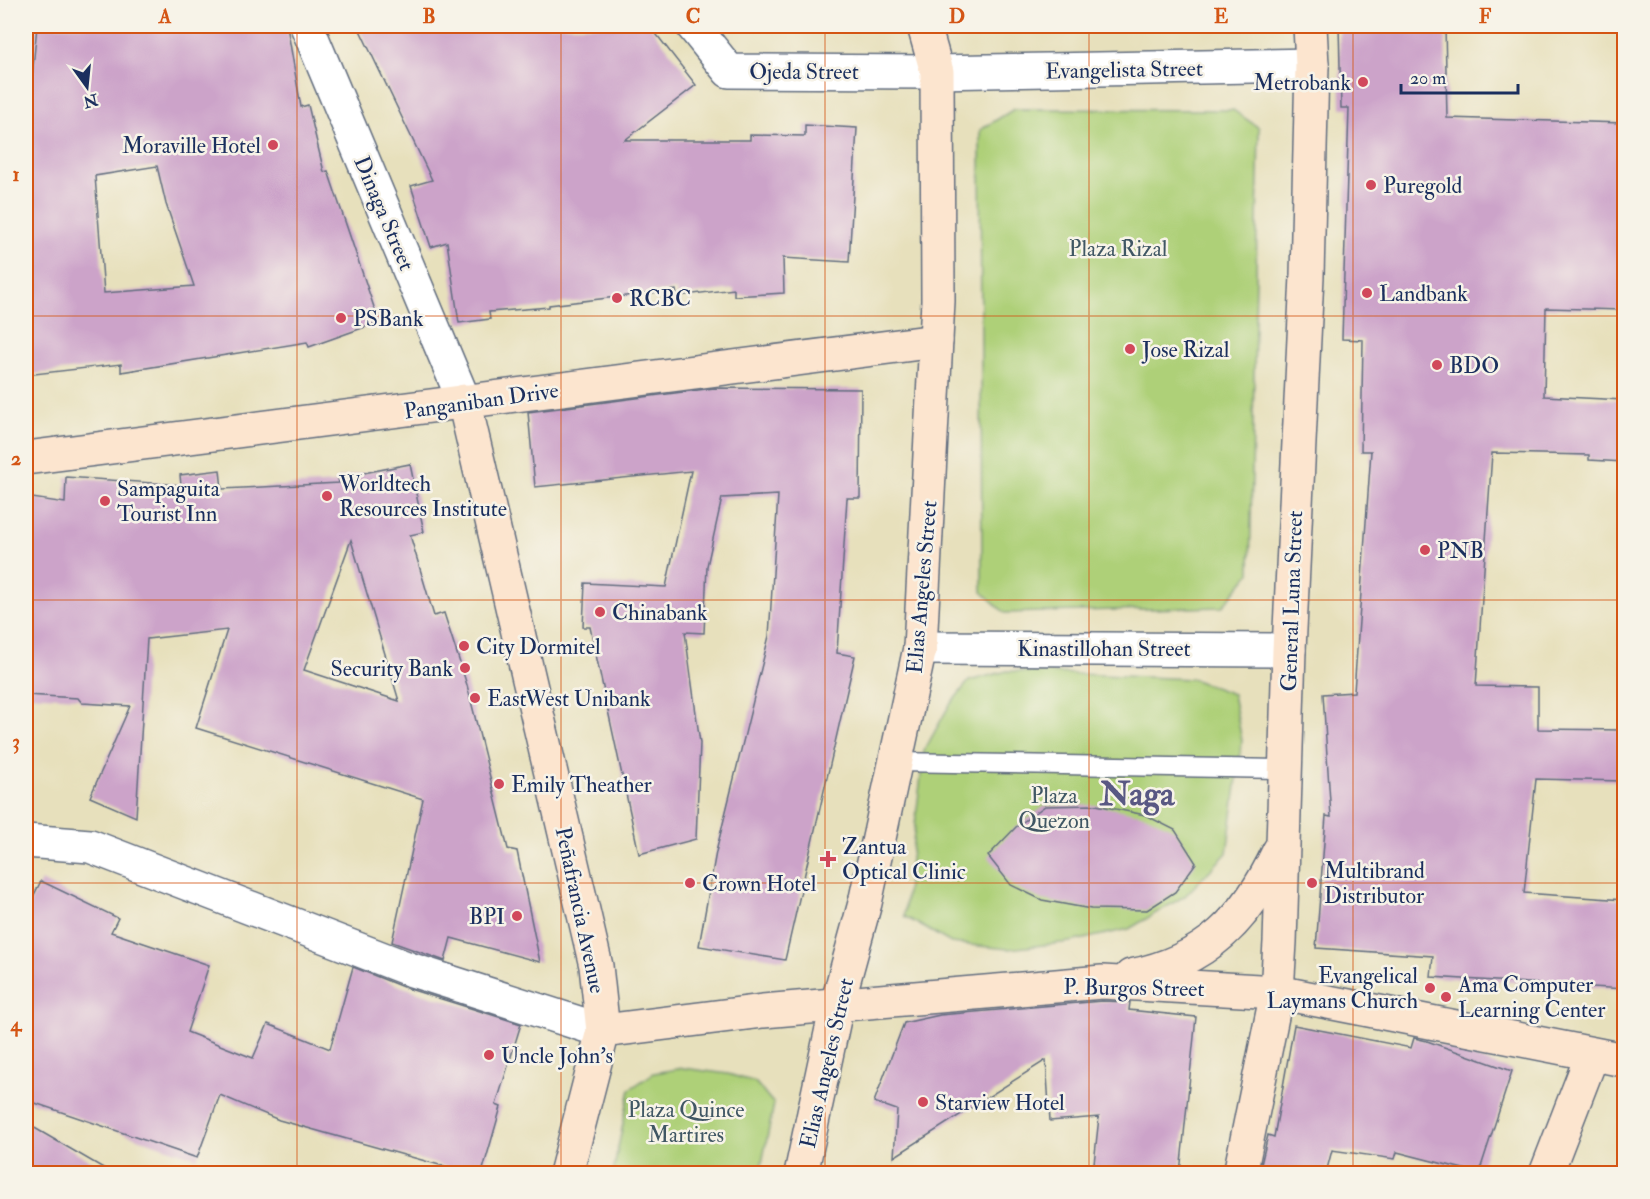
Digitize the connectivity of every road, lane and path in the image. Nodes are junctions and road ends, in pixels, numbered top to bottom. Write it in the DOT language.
graph roads {
  1 [pos="307,26"];
  2 [pos="693,26"];
  3 [pos="924,26"];
  4 [pos="1310,26"];
  5 [pos="1312,65"];
  6 [pos="937,72"];
  7 [pos="936,341"];
  8 [pos="464,401"];
  9 [pos="26,458"];
  10 [pos="920,648"];
  11 [pos="1289,650"];
  12 [pos="896,762"];
  13 [pos="1286,769"];
  14 [pos="26,841"];
  15 [pos="1283,841"];
  16 [pos="1102,982"];
  17 [pos="1277,992"];
  18 [pos="837,1005"];
  19 [pos="603,1031"];
  20 [pos="1592,1055"];
  21 [pos="1624,1059"];
  22 [pos="566,1173"];
  23 [pos="801,1173"];
  24 [pos="1240,1173"];
  25 [pos="1546,1173"];
  1 -- 8 [label="street, Dinaga Street"];
  2 -- 6 [label="street, Ojeda Street"];
  3 -- 6 [label="main road, Elias Angeles Street"];
  4 -- 5 [label="main road, General Luna Street"];
  5 -- 6 [label="street, Evangelista Street"];
  5 -- 11 [label="main road, General Luna Street"];
  6 -- 7 [label="main road, Elias Angeles Street"];
  7 -- 8 [label="main road, Panganiban Drive"];
  7 -- 10 [label="main road, Elias Angeles Street"];
  8 -- 9 [label="main road, Panganiban Drive"];
  8 -- 19 [label="main road, Peñafrancia Avenue"];
  10 -- 11 [label="street, Kinastillohan Street"];
  10 -- 12 [label="main road, Elias Angeles Street"];
  11 -- 13 [label="main road, General Luna Street"];
  12 -- 13 [label="lane"];
  12 -- 18 [label="main road, Elias Angeles Street"];
  13 -- 15 [label="main road, General Luna Street"];
  14 -- 19 [label="street"];
  15 -- 16 [label="main road"];
  15 -- 17 [label="main road, General Luna Street"];
  16 -- 17 [label="main road, P. Burgos Street"];
  16 -- 18 [label="main road, P. Burgos Street"];
  17 -- 20 [label="main road, P. Burgos Street"];
  17 -- 24 [label="main road, General Luna Street"];
  18 -- 19 [label="main road, P. Burgos Street"];
  18 -- 23 [label="main road, Elias Angeles Street"];
  19 -- 22 [label="main road, Peñafrancia Avenue"];
  20 -- 21 [label="main road, P. Burgos Street"];
  20 -- 25 [label="main road"];
}
